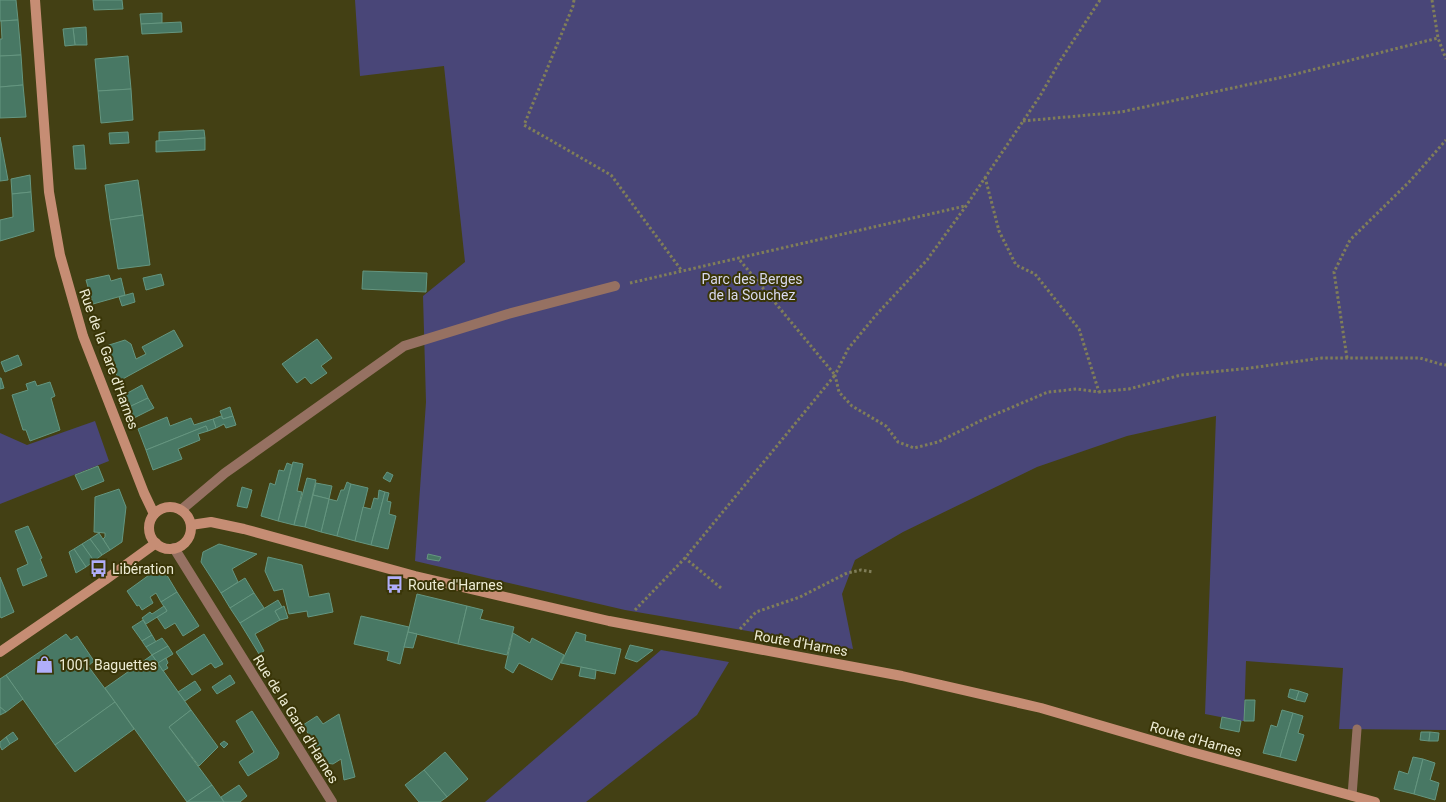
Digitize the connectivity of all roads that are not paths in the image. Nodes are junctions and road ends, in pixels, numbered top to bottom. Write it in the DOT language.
graph roads {
  1 [pos="35,0"];
  2 [pos="616,286"];
  3 [pos="181,510"];
  4 [pos="154,514"];
  5 [pos="191,525"];
  6 [pos="156,543"];
  7 [pos="174,548"];
  8 [pos="0,652"];
  9 [pos="1357,729"];
  10 [pos="1351,799"];
  11 [pos="332,802"];
  12 [pos="1375,802"];
  1 -- 4 [label="main road, Rue de la Gare d'Harnes"];
  2 -- 3 [label="street"];
  3 -- 4 [label="main road"];
  3 -- 5 [label="main road"];
  4 -- 6 [label="main road"];
  5 -- 7 [label="main road"];
  5 -- 10 [label="main road, Route d'Harnes"];
  6 -- 7 [label="main road"];
  6 -- 8 [label="main road"];
  7 -- 11 [label="street, Rue de la Gare d'Harnes"];
  9 -- 10 [label="lane"];
  10 -- 12 [label="main road, Route d'Harnes"];
}
